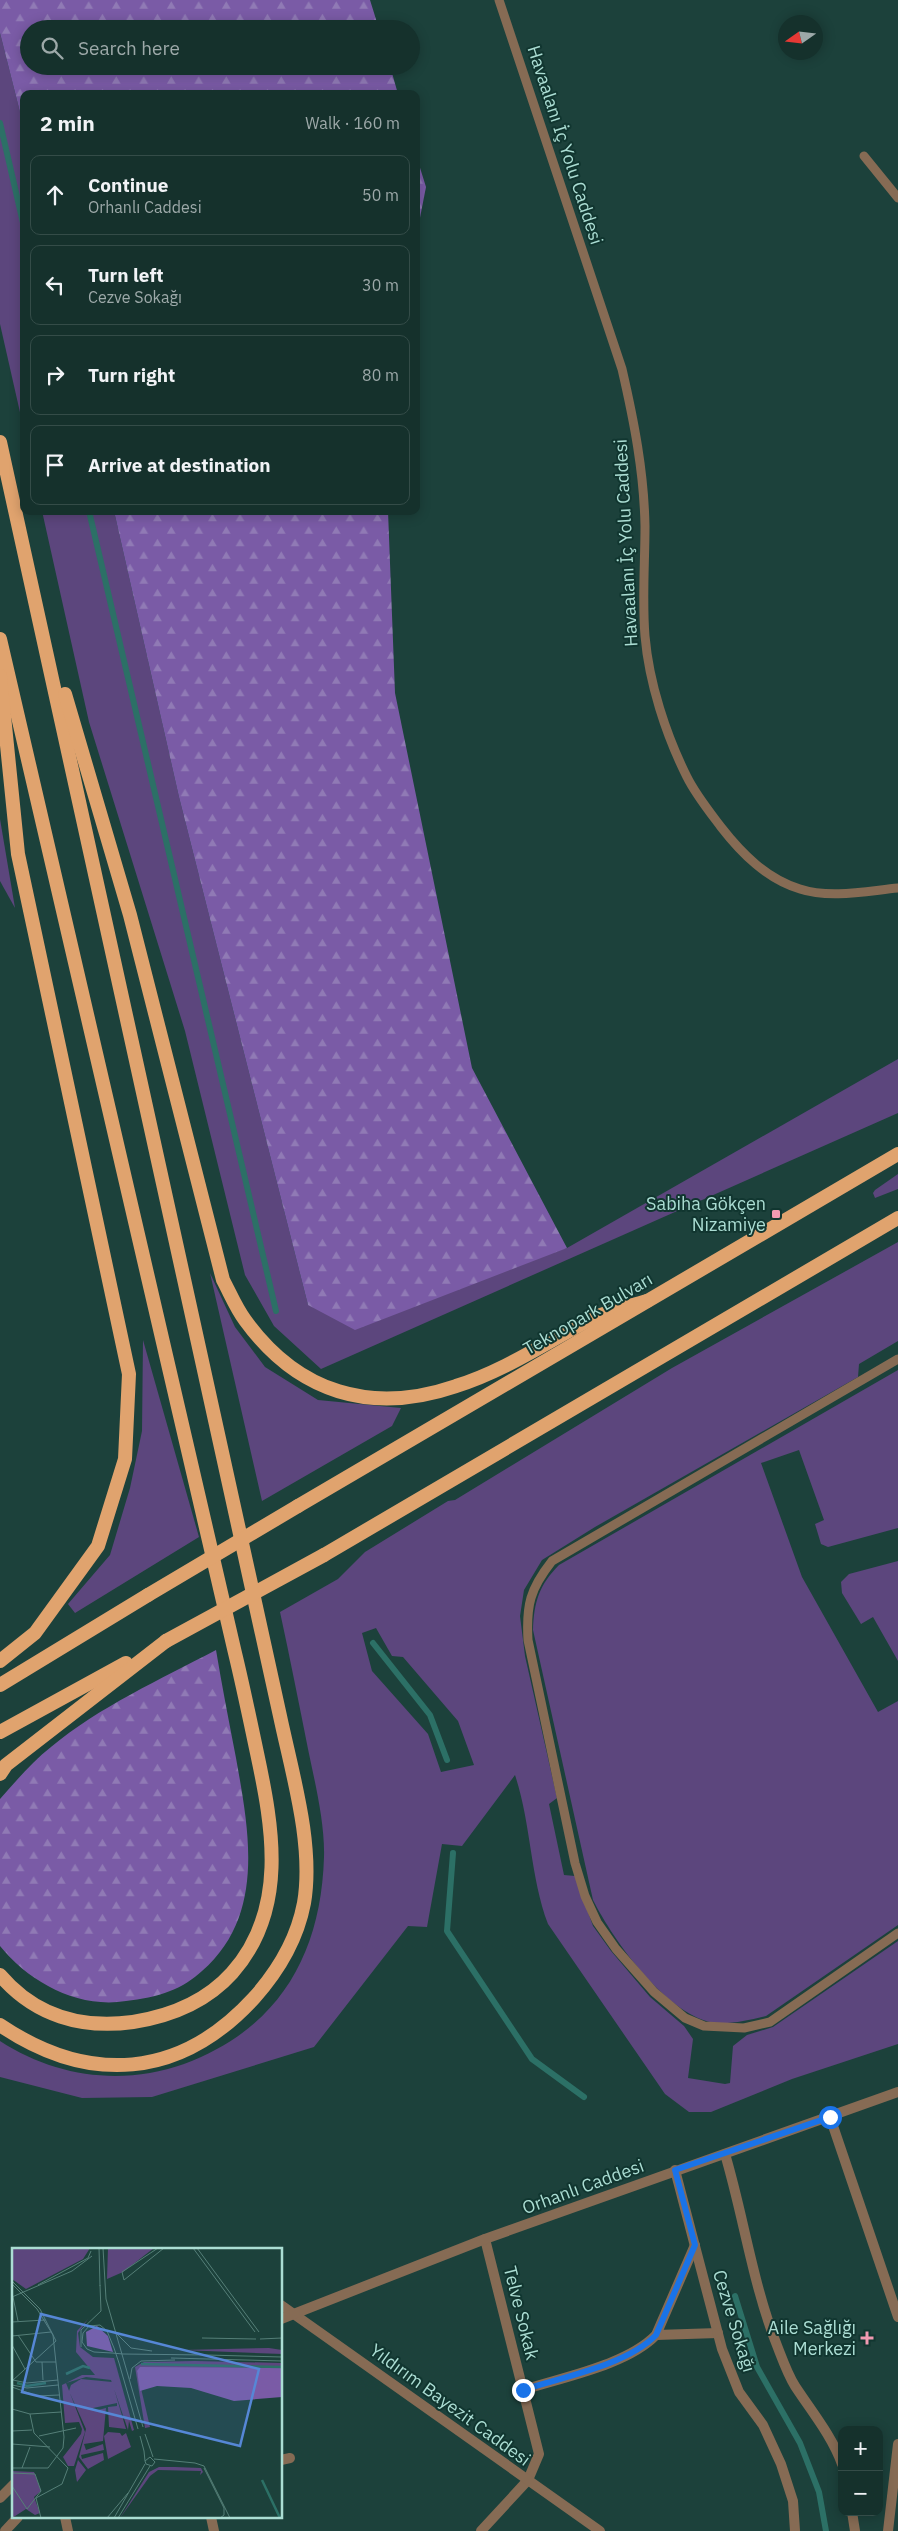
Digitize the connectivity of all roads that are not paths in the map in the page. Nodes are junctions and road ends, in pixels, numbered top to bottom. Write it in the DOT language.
graph roads {
  1 [pos="499,0"];
  2 [pos="864,156"];
  3 [pos="898,198"];
  4 [pos="0,442"];
  5 [pos="31,579"];
  6 [pos="0,639"];
  7 [pos="0,676"];
  8 [pos="898,888"];
  9 [pos="898,1154"];
  10 [pos="898,1218"];
  11 [pos="647,1301"];
  12 [pos="898,1360"];
  13 [pos="166,1641"];
  14 [pos="0,1661"];
  15 [pos="0,1685"];
  16 [pos="0,1732"];
  17 [pos="0,1774"];
  18 [pos="898,1933"];
  19 [pos="0,1975"];
  20 [pos="0,2025"];
  21 [pos="898,2092"];
  22 [pos="830,2117"];
  23 [pos="725,2154"];
  24 [pos="675,2170"];
  25 [pos="485,2239"];
  26 [pos="695,2245"];
  27 [pos="282,2306"];
  28 [pos="296,2314"];
  29 [pos="898,2317"];
  30 [pos="282,2319"];
  31 [pos="718,2333"];
  32 [pos="656,2335"];
  33 [pos="523,2390"];
  34 [pos="898,2444"];
  35 [pos="838,2452"];
  36 [pos="528,2480"];
  37 [pos="12,2486"];
  38 [pos="0,2498"];
  39 [pos="852,2516"];
  40 [pos="17,2518"];
  41 [pos="65,2518"];
  42 [pos="211,2518"];
  43 [pos="5,2531"];
  44 [pos="68,2531"];
  45 [pos="214,2531"];
  46 [pos="481,2531"];
  47 [pos="600,2531"];
  48 [pos="795,2531"];
  49 [pos="854,2531"];
  50 [pos="888,2531"];
  1 -- 8 [label="lane, Havaalanı İç Yolu Caddesi"];
  2 -- 3 [label="lane"];
  4 -- 5 [label="highway"];
  5 -- 11 [label="highway"];
  5 -- 20 [label="highway"];
  6 -- 19 [label="highway"];
  7 -- 14 [label="highway"];
  9 -- 11 [label="highway, Teknopark Bulvarı"];
  10 -- 13 [label="highway, bridge"];
  11 -- 15 [label="highway, Teknopark Bulvarı, bridge"];
  12 -- 18 [label="lane"];
  13 -- 16 [label="highway"];
  13 -- 17 [label="highway"];
  21 -- 22 [label="street, Orhanlı Caddesi"];
  22 -- 23 [label="street, Orhanlı Caddesi"];
  22 -- 29 [label="street"];
  23 -- 24 [label="street, Orhanlı Caddesi"];
  23 -- 35 [label="street, Cezve Sokağı"];
  24 -- 25 [label="street, Orhanlı Caddesi"];
  24 -- 26 [label="street, Cezve Sokağı"];
  25 -- 28 [label="street, Orhanlı Caddesi"];
  25 -- 33 [label="street, Telve Sokak"];
  26 -- 31 [label="street, Cezve Sokağı"];
  26 -- 32 [label="street"];
  27 -- 28 [label="street, Yıldırım Bayezit Caddesi"];
  28 -- 30 [label="street, Orhanlı Caddesi"];
  28 -- 36 [label="street, Yıldırım Bayezit Caddesi"];
  31 -- 32 [label="street"];
  31 -- 48 [label="street, Cezve Sokağı"];
  32 -- 33 [label="street"];
  33 -- 36 [label="street, Telve Sokak"];
  34 -- 50 [label="street"];
  36 -- 46 [label="street, Telve Sokak"];
  36 -- 47 [label="street, Yıldırım Bayezit Caddesi"];
  37 -- 38 [label="street"];
  39 -- 49 [label="street"];
  40 -- 43 [label="street"];
  41 -- 44 [label="street"];
  42 -- 45 [label="street"];
}
